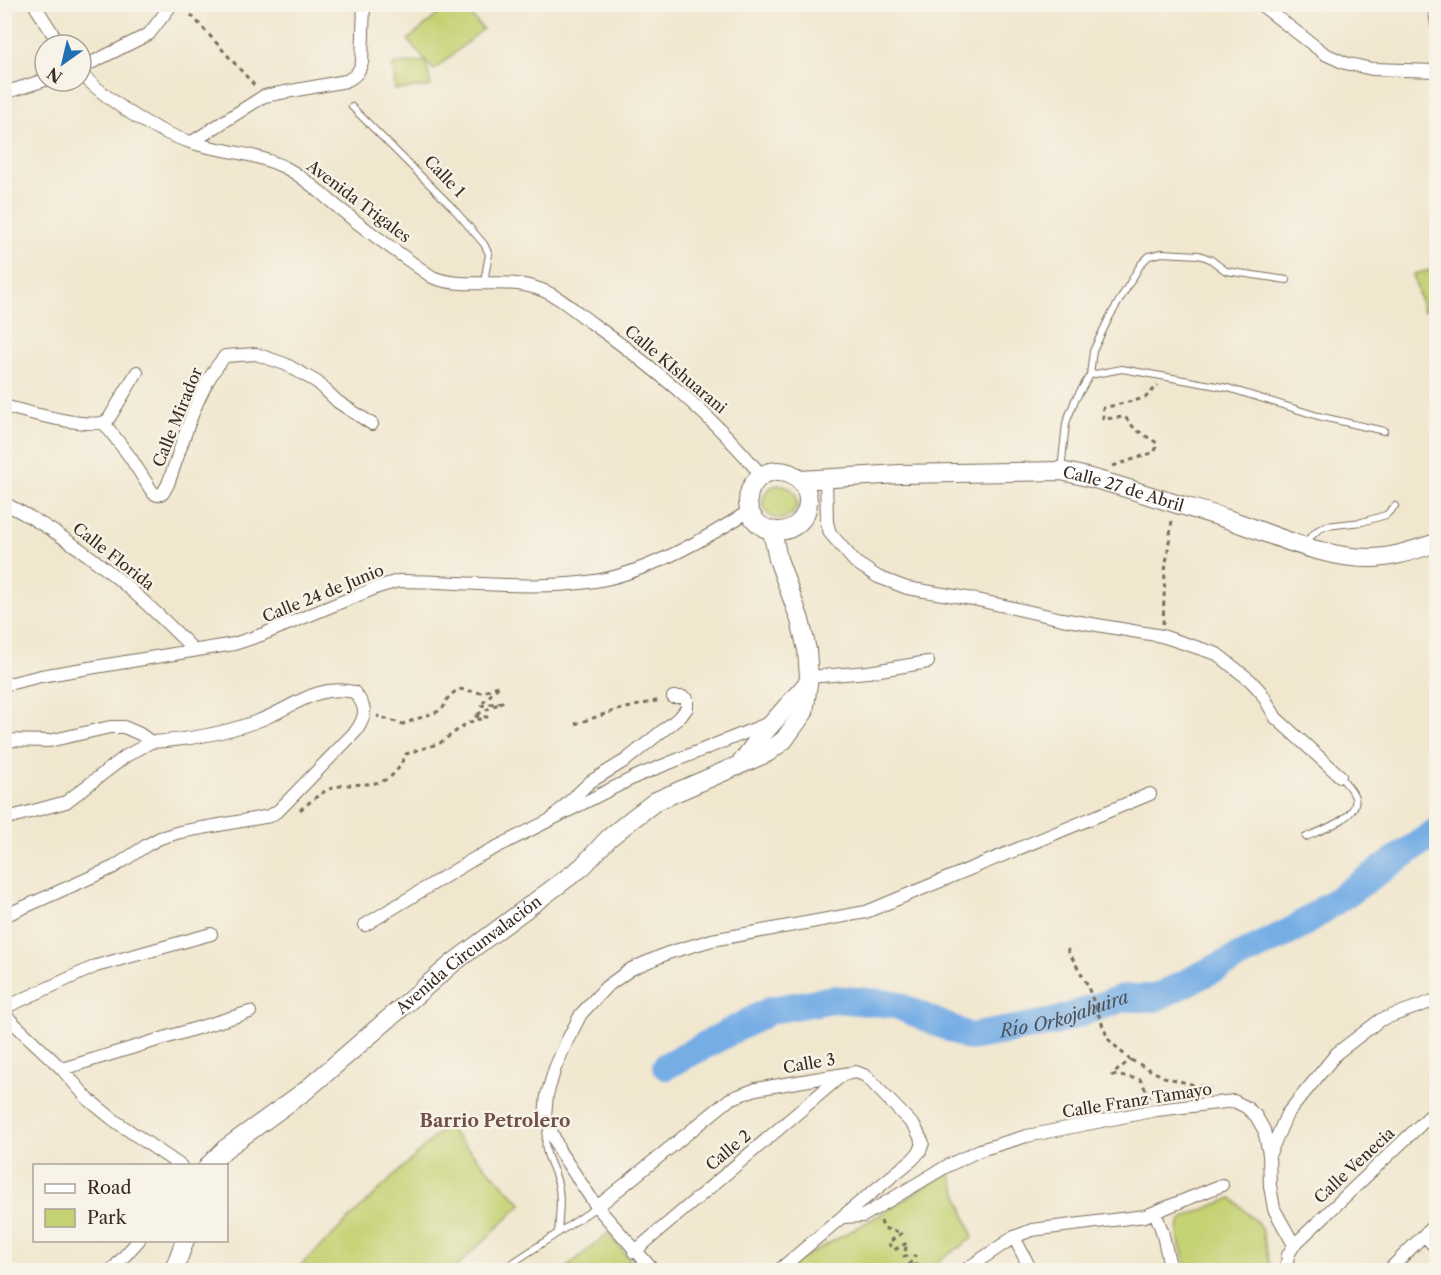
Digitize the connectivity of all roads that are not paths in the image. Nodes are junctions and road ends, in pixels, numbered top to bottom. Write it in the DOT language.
graph roads {
  1 [pos="34,4"];
  2 [pos="172,4"];
  3 [pos="364,4"];
  4 [pos="1260,4"];
  5 [pos="1432,4"];
  6 [pos="1437,27"];
  7 [pos="52,33"];
  8 [pos="93,62"];
  9 [pos="1437,71"];
  10 [pos="33,84"];
  11 [pos="93,85"];
  12 [pos="4,93"];
  13 [pos="352,107"];
  14 [pos="192,142"];
  15 [pos="1287,280"];
  16 [pos="484,282"];
  17 [pos="559,299"];
  18 [pos="136,372"];
  19 [pos="1090,375"];
  20 [pos="4,406"];
  21 [pos="104,423"];
  22 [pos="372,424"];
  23 [pos="1384,431"];
  24 [pos="1061,471"];
  25 [pos="762,476"];
  26 [pos="826,478"];
  27 [pos="800,480"];
  28 [pos="4,503"];
  29 [pos="1395,506"];
  30 [pos="749,511"];
  31 [pos="772,531"];
  32 [pos="1437,543"];
  33 [pos="1303,545"];
  34 [pos="193,649"];
  35 [pos="928,662"];
  36 [pos="808,681"];
  37 [pos="4,685"];
  38 [pos="673,697"];
  39 [pos="774,721"];
  40 [pos="791,732"];
  41 [pos="4,740"];
  42 [pos="151,742"];
  43 [pos="741,763"];
  44 [pos="1340,776"];
  45 [pos="1150,794"];
  46 [pos="4,819"];
  47 [pos="543,826"];
  48 [pos="1306,837"];
  49 [pos="4,916"];
  50 [pos="365,925"];
  51 [pos="211,934"];
  52 [pos="1437,1000"];
  53 [pos="4,1008"];
  54 [pos="250,1012"];
  55 [pos="4,1014"];
  56 [pos="62,1069"];
  57 [pos="843,1074"];
  58 [pos="1437,1110"];
  59 [pos="548,1125"];
  60 [pos="1269,1154"];
  61 [pos="178,1164"];
  62 [pos="210,1164"];
  63 [pos="1222,1185"];
  64 [pos="597,1207"];
  65 [pos="1155,1212"];
  66 [pos="842,1217"];
  67 [pos="1437,1223"];
  68 [pos="558,1233"];
  69 [pos="1424,1235"];
  70 [pos="1014,1237"];
  71 [pos="137,1242"];
  72 [pos="184,1242"];
  73 [pos="1294,1245"];
  74 [pos="1437,1248"];
  75 [pos="634,1252"];
  76 [pos="112,1270"];
  77 [pos="174,1270"];
  78 [pos="502,1270"];
  79 [pos="653,1270"];
  80 [pos="779,1270"];
  81 [pos="965,1270"];
  82 [pos="1031,1270"];
  83 [pos="1171,1270"];
  84 [pos="1286,1270"];
  85 [pos="1389,1270"];
  1 -- 7 [label="street"];
  2 -- 8 [label="street"];
  3 -- 14 [label="street"];
  4 -- 9 [label="street"];
  5 -- 6 [label="street"];
  10 -- 12 [label="street"];
  11 -- 14 [label="street, Avenida Trigales"];
  13 -- 16 [label="lane, Calle 1"];
  14 -- 16 [label="street, Avenida Trigales"];
  15 -- 19 [label="lane"];
  16 -- 17 [label="street, Avenida Trigales"];
  17 -- 25 [label="street, Calle KIshuarani"];
  18 -- 21 [label="street"];
  19 -- 23 [label="lane"];
  19 -- 24 [label="lane"];
  20 -- 21 [label="street"];
  21 -- 22 [label="street, Calle Mirador"];
  24 -- 26 [label="main road, Calle 27 de Abril"];
  24 -- 33 [label="main road, Calle 27 de Abril"];
  25 -- 27 [label="main road"];
  25 -- 30 [label="main road"];
  26 -- 27 [label="main road, Calle 27 de Abril"];
  26 -- 44 [label="street"];
  27 -- 31 [label="main road"];
  28 -- 34 [label="street, Calle Florida"];
  29 -- 33 [label="lane"];
  30 -- 31 [label="main road"];
  30 -- 34 [label="street, Calle 24 de Junio"];
  31 -- 36 [label="main road, Avenida Circunvalación"];
  32 -- 33 [label="main road, Calle 27 de Abril"];
  34 -- 37 [label="street, Calle 24 de Junio"];
  35 -- 36 [label="street"];
  36 -- 39 [label="main road, Avenida Circunvalación"];
  36 -- 40 [label="main road, Avenida Circunvalación"];
  38 -- 47 [label="street"];
  39 -- 40 [label="street"];
  39 -- 43 [label="main road, Avenida Circunvalación"];
  39 -- 47 [label="street"];
  40 -- 43 [label="main road, Avenida Circunvalación"];
  41 -- 42 [label="street"];
  42 -- 46 [label="street"];
  42 -- 49 [label="street"];
  43 -- 62 [label="main road, Avenida Circunvalación"];
  44 -- 48 [label="lane"];
  45 -- 59 [label="street"];
  47 -- 50 [label="street"];
  51 -- 53 [label="street"];
  52 -- 60 [label="street"];
  54 -- 56 [label="street"];
  55 -- 56 [label="street"];
  56 -- 61 [label="street"];
  57 -- 64 [label="street, Calle 3"];
  57 -- 66 [label="street, Calle 3"];
  57 -- 75 [label="street, Calle 2"];
  58 -- 73 [label="street, Calle Venecia"];
  59 -- 64 [label="street"];
  59 -- 68 [label="lane"];
  60 -- 66 [label="street, Calle Franz Tamayo"];
  60 -- 73 [label="street"];
  63 -- 65 [label="street"];
  64 -- 68 [label="lane"];
  64 -- 75 [label="street"];
  65 -- 70 [label="street"];
  65 -- 83 [label="street"];
  66 -- 80 [label="street, Calle Franz Tamayo"];
  67 -- 69 [label="street"];
  68 -- 78 [label="lane"];
  69 -- 74 [label="street"];
  69 -- 85 [label="street"];
  70 -- 81 [label="street"];
  70 -- 82 [label="street"];
  71 -- 76 [label="street"];
  72 -- 77 [label="main road"];
  73 -- 84 [label="street"];
  75 -- 79 [label="street"];
}
